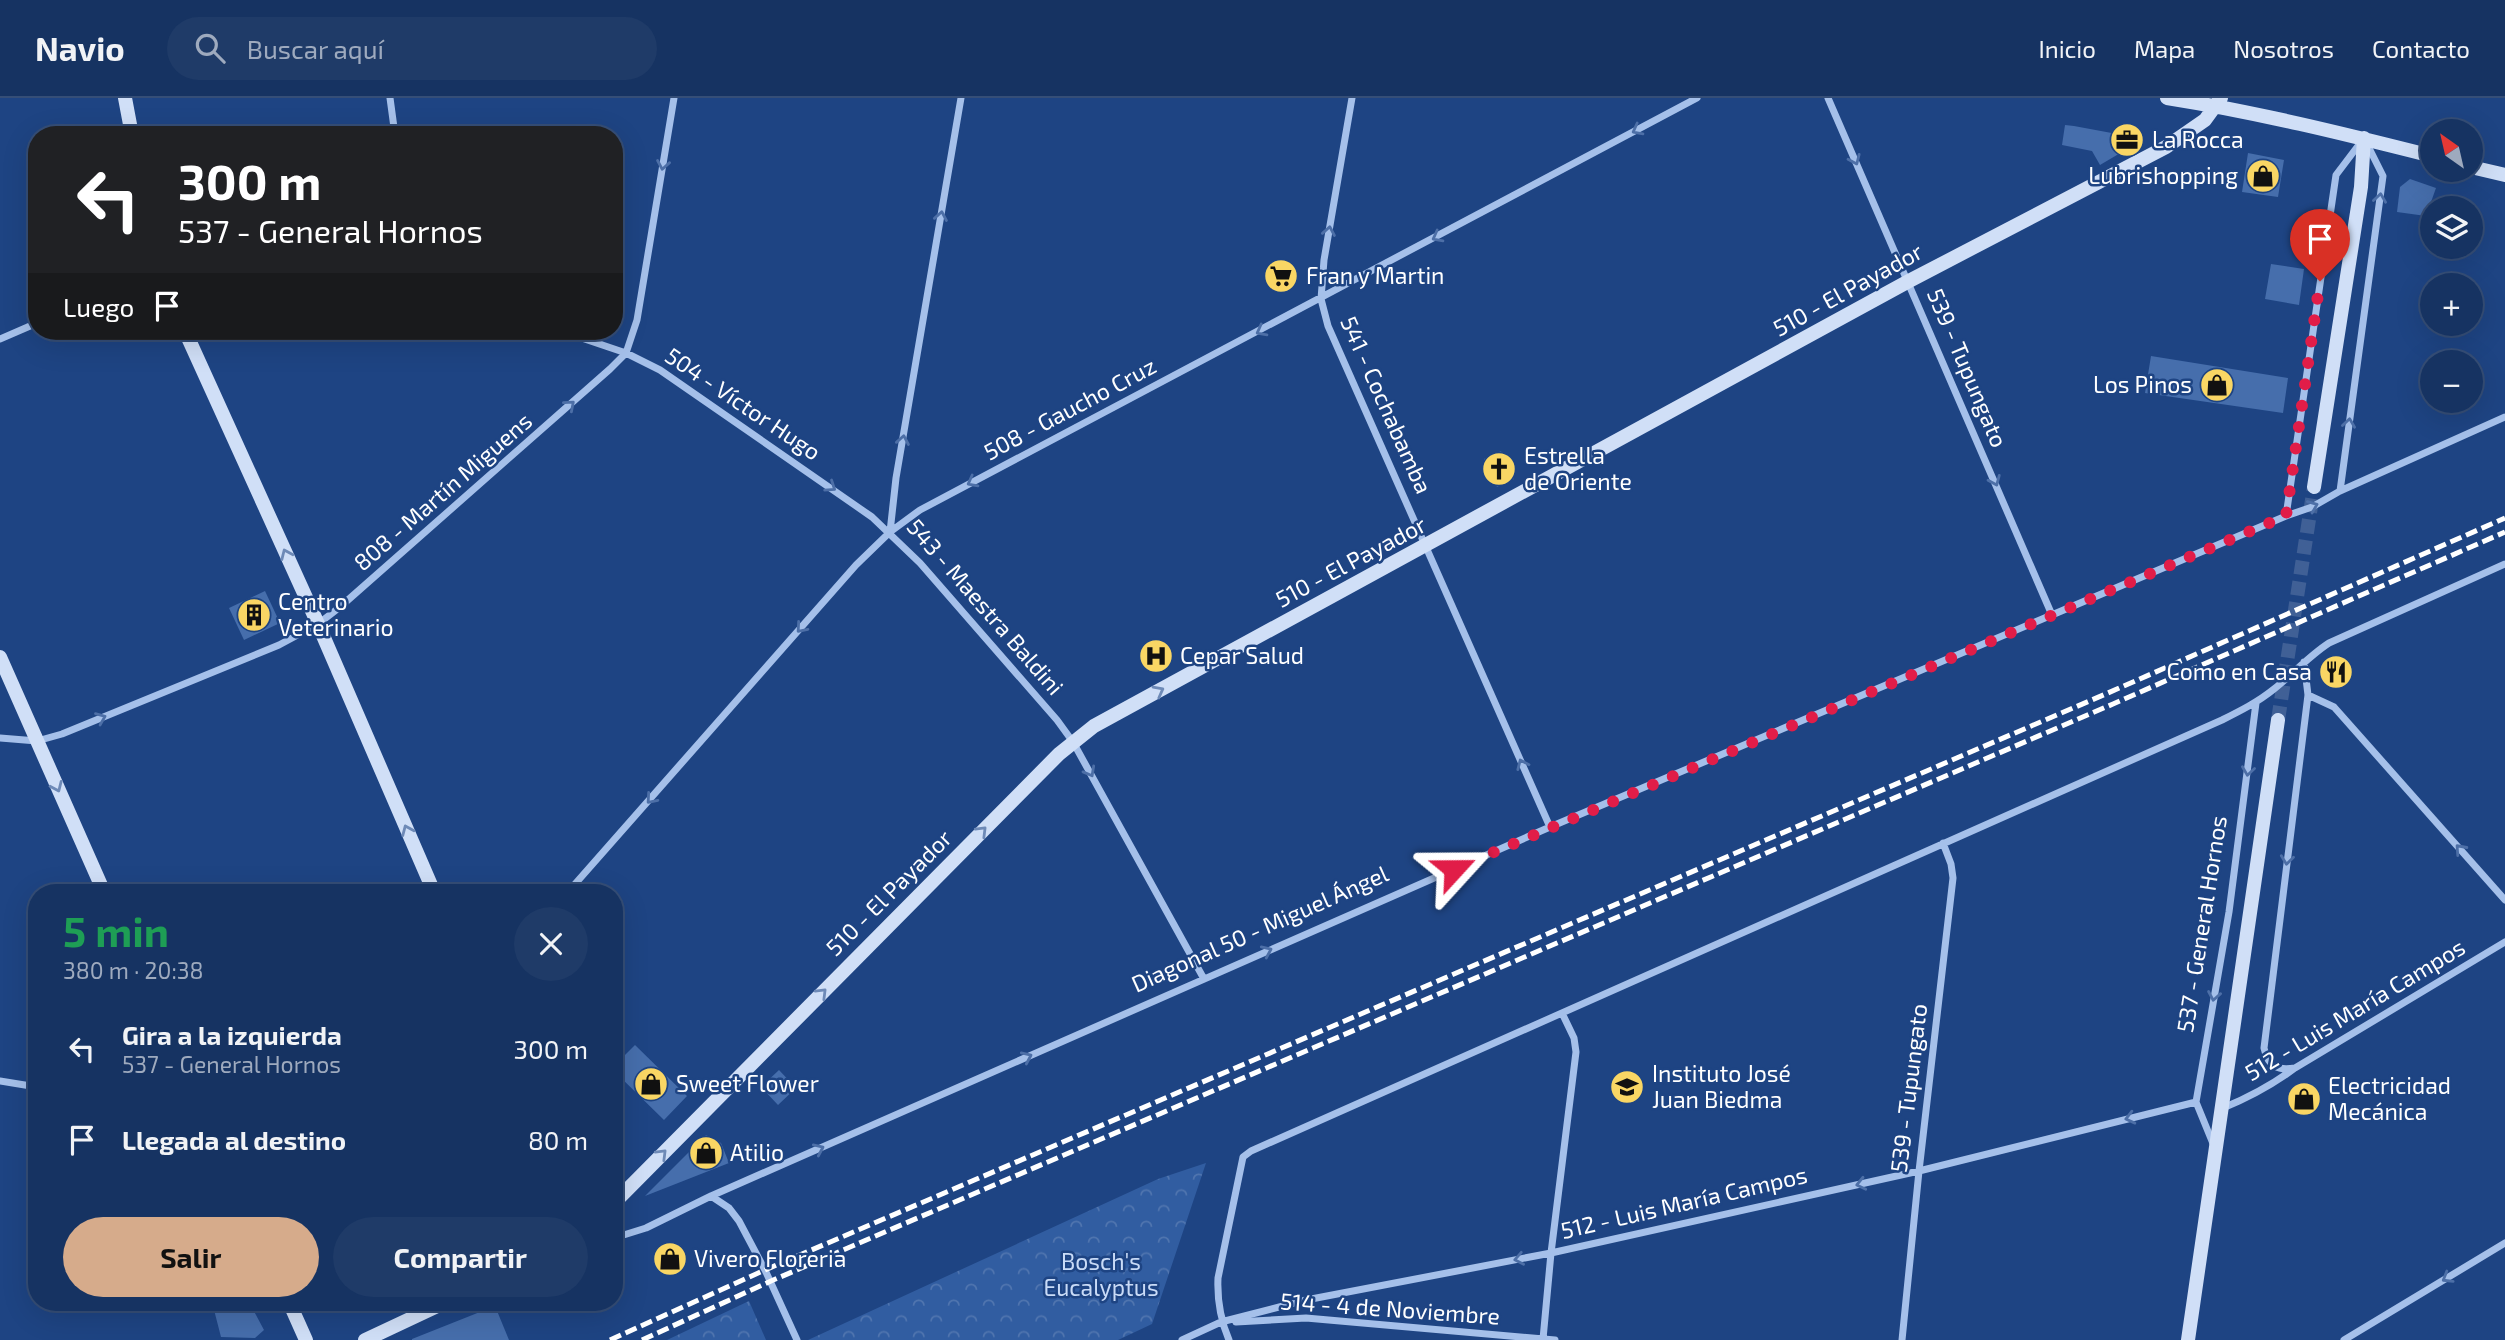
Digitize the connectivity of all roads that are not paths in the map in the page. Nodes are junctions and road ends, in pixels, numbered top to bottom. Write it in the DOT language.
graph roads {
  1 [pos="125,98"];
  2 [pos="390,98"];
  3 [pos="674,98"];
  4 [pos="961,98"];
  5 [pos="1352,98"];
  6 [pos="1697,98"];
  7 [pos="1828,98"];
  8 [pos="2167,98"];
  9 [pos="2219,102"];
  10 [pos="130,126"];
  11 [pos="394,126"];
  12 [pos="2364,138"];
  13 [pos="2420,153"];
  14 [pos="2483,169"];
  15 [pos="2505,175"];
  16 [pos="1909,281"];
  17 [pos="1321,299"];
  18 [pos="28,327"];
  19 [pos="0,339"];
  20 [pos="189,340"];
  21 [pos="588,340"];
  22 [pos="626,353"];
  23 [pos="2505,417"];
  24 [pos="2314,487"];
  25 [pos="2340,491"];
  26 [pos="2286,516"];
  27 [pos="890,532"];
  28 [pos="1427,547"];
  29 [pos="2505,565"];
  30 [pos="2052,615"];
  31 [pos="318,624"];
  32 [pos="0,657"];
  33 [pos="2304,662"];
  34 [pos="2308,695"];
  35 [pos="2256,703"];
  36 [pos="2278,720"];
  37 [pos="0,738"];
  38 [pos="37,741"];
  39 [pos="1073,741"];
  40 [pos="1550,827"];
  41 [pos="1943,842"];
  42 [pos="100,884"];
  43 [pos="431,884"];
  44 [pos="575,884"];
  45 [pos="2505,900"];
  46 [pos="2505,942"];
  47 [pos="1204,979"];
  48 [pos="1562,1013"];
  49 [pos="2295,1069"];
  50 [pos="0,1081"];
  51 [pos="28,1086"];
  52 [pos="2196,1102"];
  53 [pos="2223,1108"];
  54 [pos="2216,1149"];
  55 [pos="1919,1171"];
  56 [pos="623,1194"];
  57 [pos="712,1196"];
  58 [pos="623,1235"];
  59 [pos="2505,1243"];
  60 [pos="1551,1253"];
  61 [pos="293,1311"];
  62 [pos="427,1311"];
  63 [pos="1221,1322"];
  64 [pos="1543,1339"];
  65 [pos="306,1340"];
  66 [pos="365,1340"];
  67 [pos="797,1340"];
  68 [pos="1182,1340"];
  69 [pos="1229,1340"];
  70 [pos="1555,1340"];
  71 [pos="1902,1340"];
  72 [pos="2188,1340"];
  73 [pos="2344,1340"];
  1 -- 10 [label="street"];
  2 -- 11 [label="street"];
  3 -- 22 [label="street, one-way"];
  27 -- 4 [label="street, 543 - Maestra Baldini, one-way"];
  17 -- 5 [label="street, 541 - Cochabamba, one-way"];
  6 -- 17 [label="street, 508 - Gaucho Cruz, one-way"];
  7 -- 16 [label="street, 539 - Tupungato, one-way"];
  8 -- 9 [label="street"];
  9 -- 12 [label="street"];
  9 -- 16 [label="street, 510 - El Payador"];
  12 -- 13 [label="street"];
  12 -- 24 [label="street"];
  25 -- 12 [label="street, one-way"];
  12 -- 26 [label="street"];
  14 -- 15 [label="street"];
  16 -- 28 [label="street, 510 - El Payador"];
  16 -- 30 [label="street, 539 - Tupungato, one-way"];
  17 -- 27 [label="street, 508 - Gaucho Cruz, one-way"];
  17 -- 28 [label="street, 541 - Cochabamba"];
  18 -- 19 [label="street"];
  31 -- 20 [label="street, one-way"];
  21 -- 22 [label="street, 504 - Víctor Hugo"];
  22 -- 27 [label="street, 504 - Víctor Hugo, one-way"];
  31 -- 22 [label="street, 808 - Martín Miguens, one-way"];
  23 -- 25 [label="street, Diagonal 50 - Miguel Ángel"];
  26 -- 25 [label="street, Diagonal 50 - Miguel Ángel, one-way"];
  26 -- 30 [label="street, Diagonal 50 - Miguel Ángel"];
  27 -- 39 [label="street, 543 - Maestra Baldini"];
  27 -- 44 [label="street, 508 - Gaucho Cruz, one-way"];
  39 -- 28 [label="street, 510 - El Payador, one-way"];
  40 -- 28 [label="street, 541 - Cochabamba, one-way"];
  29 -- 33 [label="street"];
  30 -- 40 [label="street, Diagonal 50 - Miguel Ángel"];
  38 -- 31 [label="street, 808 - Martín Miguens, one-way"];
  43 -- 31 [label="street, one-way"];
  32 -- 38 [label="street"];
  33 -- 34 [label="street"];
  33 -- 35 [label="street"];
  45 -- 34 [label="street, one-way"];
  34 -- 49 [label="street, one-way"];
  35 -- 41 [label="street"];
  35 -- 52 [label="street, 537 - General Hornos, one-way"];
  36 -- 53 [label="street, 537 - General Hornos"];
  37 -- 38 [label="street, 808 - Martín Miguens"];
  38 -- 42 [label="street, one-way"];
  39 -- 47 [label="street, 543 - Maestra Baldini, one-way"];
  56 -- 39 [label="street, 510 - El Payador, one-way"];
  47 -- 40 [label="street, Diagonal 50 - Miguel Ángel, one-way"];
  41 -- 48 [label="street"];
  41 -- 55 [label="street, 539 - Tupungato"];
  46 -- 49 [label="street, 512 - Luis María Campos"];
  57 -- 47 [label="street, Diagonal 50 - Miguel Ángel, one-way"];
  48 -- 60 [label="street"];
  48 -- 63 [label="street"];
  49 -- 53 [label="street, 512 - Luis María Campos"];
  50 -- 51 [label="street"];
  52 -- 54 [label="street"];
  52 -- 55 [label="street, 512 - Luis María Campos, one-way"];
  53 -- 54 [label="street, 537 - General Hornos"];
  54 -- 72 [label="street, 537 - General Hornos"];
  55 -- 60 [label="street, 512 - Luis María Campos, one-way"];
  55 -- 71 [label="street, 539 - Tupungato"];
  57 -- 58 [label="street, Diagonal 50 - Miguel Ángel"];
  57 -- 67 [label="street"];
  59 -- 73 [label="street, one-way"];
  60 -- 63 [label="street, 512 - Luis María Campos, one-way"];
  60 -- 64 [label="street"];
  61 -- 65 [label="street"];
  62 -- 66 [label="street"];
  63 -- 64 [label="street, 514 - 4 de Noviembre"];
  63 -- 68 [label="street, 512 - Luis María Campos"];
  63 -- 69 [label="street"];
  64 -- 70 [label="street, 514 - 4 de Noviembre"];
}
